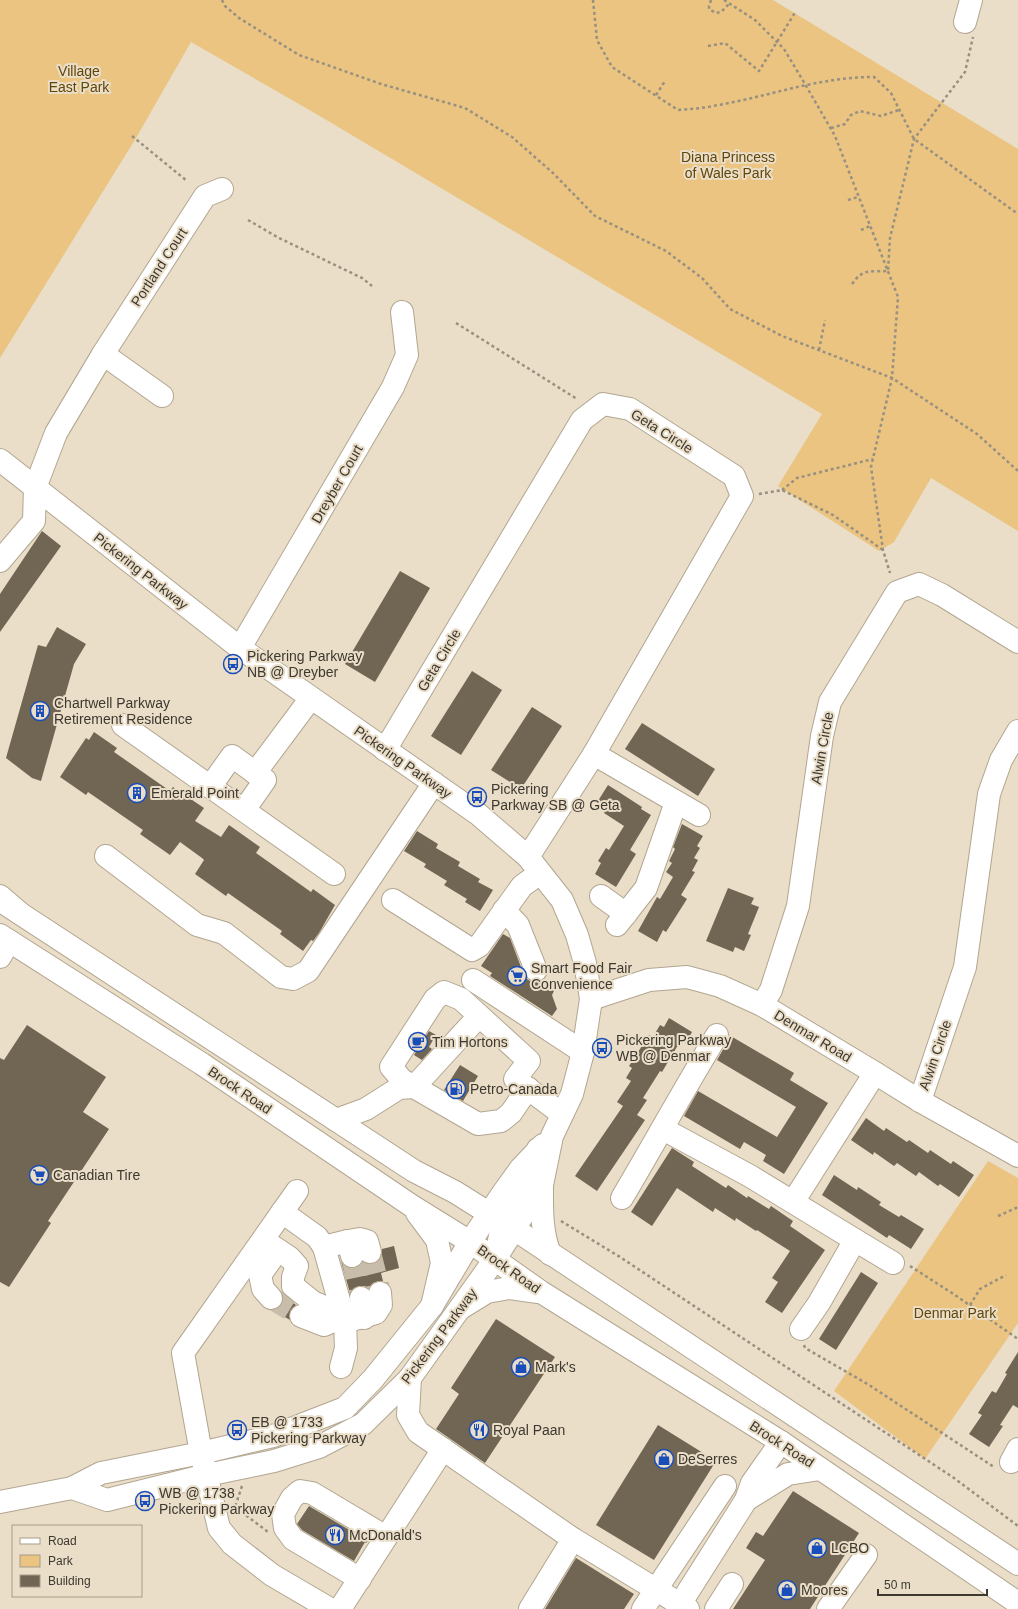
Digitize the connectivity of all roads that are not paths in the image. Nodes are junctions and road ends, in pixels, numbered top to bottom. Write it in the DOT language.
graph roads {
  1 [pos="970,0"];
  2 [pos="969,29"];
  3 [pos="222,189"];
  4 [pos="402,312"];
  5 [pos="103,354"];
  6 [pos="162,396"];
  7 [pos="0,460"];
  8 [pos="35,488"];
  9 [pos="0,561"];
  10 [pos="1018,642"];
  11 [pos="240,648"];
  12 [pos="305,693"];
  13 [pos="123,725"];
  14 [pos="1018,731"];
  15 [pos="385,750"];
  16 [pos="594,754"];
  17 [pos="249,769"];
  18 [pos="434,783"];
  19 [pos="210,787"];
  20 [pos="676,802"];
  21 [pos="244,810"];
  22 [pos="699,815"];
  23 [pos="106,856"];
  24 [pos="534,865"];
  25 [pos="334,874"];
  26 [pos="0,896"];
  27 [pos="601,896"];
  28 [pos="393,900"];
  29 [pos="0,901"];
  30 [pos="504,910"];
  31 [pos="21,914"];
  32 [pos="3,945"];
  33 [pos="536,970"];
  34 [pos="473,980"];
  35 [pos="592,999"];
  36 [pos="762,1005"];
  37 [pos="479,1016"];
  38 [pos="717,1035"];
  39 [pos="583,1052"];
  40 [pos="875,1072"];
  41 [pos="414,1087"];
  42 [pos="528,1088"];
  43 [pos="920,1101"];
  44 [pos="562,1114"];
  45 [pos="336,1120"];
  46 [pos="663,1129"];
  47 [pos="545,1143"];
  48 [pos="1018,1156"];
  49 [pos="542,1185"];
  50 [pos="297,1191"];
  51 [pos="622,1198"];
  52 [pos="793,1202"];
  53 [pos="412,1206"];
  54 [pos="282,1212"];
  55 [pos="502,1221"];
  56 [pos="855,1240"];
  57 [pos="470,1242"];
  58 [pos="271,1245"];
  59 [pos="324,1247"];
  60 [pos="357,1250"];
  61 [pos="550,1254"];
  62 [pos="495,1259"];
  63 [pos="893,1262"];
  64 [pos="541,1292"];
  65 [pos="271,1298"];
  66 [pos="432,1306"];
  67 [pos="461,1308"];
  68 [pos="357,1310"];
  69 [pos="301,1316"];
  70 [pos="801,1329"];
  71 [pos="341,1367"];
  72 [pos="410,1378"];
  73 [pos="798,1417"];
  74 [pos="781,1442"];
  75 [pos="443,1449"];
  76 [pos="201,1453"];
  77 [pos="820,1469"];
  78 [pos="208,1475"];
  79 [pos="725,1486"];
  80 [pos="72,1488"];
  81 [pos="746,1500"];
  82 [pos="0,1502"];
  83 [pos="386,1538"];
  84 [pos="573,1539"];
  85 [pos="866,1555"];
  86 [pos="1018,1564"];
  87 [pos="360,1579"];
  88 [pos="732,1584"];
  89 [pos="655,1589"];
  90 [pos="1018,1603"];
  91 [pos="682,1607"];
  92 [pos="330,1609"];
  93 [pos="340,1609"];
  94 [pos="530,1609"];
  95 [pos="643,1609"];
  96 [pos="716,1609"];
  97 [pos="828,1609"];
  1 -- 2 [label="main road"];
  3 -- 5 [label="main road, Portland Court"];
  4 -- 11 [label="main road, Dreyber Court"];
  5 -- 6 [label="main road"];
  5 -- 8 [label="main road, Portland Court"];
  7 -- 8 [label="main road, Pickering Parkway"];
  8 -- 9 [label="main road"];
  8 -- 11 [label="main road, Pickering Parkway"];
  10 -- 36 [label="main road, Alwin Circle"];
  11 -- 12 [label="main road, Pickering Parkway"];
  12 -- 15 [label="main road, Pickering Parkway"];
  12 -- 17 [label="main road"];
  13 -- 19 [label="main road"];
  14 -- 43 [label="main road, Alwin Circle"];
  15 -- 16 [label="main road, Geta Circle"];
  15 -- 18 [label="main road, Pickering Parkway"];
  16 -- 20 [label="main road"];
  16 -- 24 [label="main road"];
  17 -- 19 [label="main road"];
  17 -- 21 [label="main road"];
  18 -- 23 [label="main road"];
  18 -- 24 [label="main road, Pickering Parkway"];
  19 -- 21 [label="main road"];
  20 -- 22 [label="main road"];
  20 -- 27 [label="main road"];
  21 -- 25 [label="main road"];
  24 -- 30 [label="main road"];
  24 -- 35 [label="main road, Pickering Parkway"];
  26 -- 31 [label="main road"];
  28 -- 30 [label="main road"];
  29 -- 31 [label="main road, Brock Road"];
  30 -- 33 [label="main road"];
  31 -- 45 [label="main road, Brock Road"];
  32 -- 53 [label="main road, Brock Road"];
  34 -- 39 [label="main road"];
  35 -- 36 [label="main road, Denmar Road"];
  35 -- 39 [label="main road, Pickering Parkway"];
  36 -- 40 [label="main road, Denmar Road"];
  37 -- 41 [label="main road"];
  37 -- 41 [label="main road"];
  37 -- 42 [label="main road"];
  38 -- 46 [label="main road"];
  39 -- 44 [label="main road, Pickering Parkway"];
  40 -- 43 [label="main road, Denmar Road"];
  40 -- 52 [label="main road"];
  41 -- 42 [label="main road"];
  41 -- 45 [label="main road"];
  42 -- 44 [label="main road"];
  43 -- 48 [label="main road, Denmar Road"];
  44 -- 47 [label="main road, Pickering Parkway"];
  45 -- 55 [label="main road, Brock Road"];
  46 -- 51 [label="main road"];
  46 -- 52 [label="main road"];
  47 -- 49 [label="main road, Pickering Parkway"];
  47 -- 55 [label="main road"];
  49 -- 55 [label="main road, Pickering Parkway"];
  49 -- 61 [label="main road"];
  50 -- 54 [label="main road"];
  52 -- 56 [label="main road"];
  53 -- 57 [label="main road, Brock Road"];
  53 -- 66 [label="main road"];
  54 -- 58 [label="main road"];
  54 -- 59 [label="main road"];
  55 -- 57 [label="main road, Pickering Parkway"];
  55 -- 61 [label="main road, Brock Road"];
  55 -- 62 [label="main road, Pickering Parkway"];
  56 -- 63 [label="main road"];
  56 -- 70 [label="main road"];
  57 -- 62 [label="main road, Brock Road"];
  57 -- 66 [label="main road, Pickering Parkway"];
  58 -- 65 [label="main road"];
  58 -- 68 [label="main road"];
  58 -- 76 [label="main road"];
  59 -- 60 [label="main road"];
  59 -- 68 [label="main road"];
  61 -- 73 [label="main road, Brock Road"];
  62 -- 64 [label="main road, Brock Road"];
  62 -- 67 [label="main road, Pickering Parkway"];
  64 -- 67 [label="main road"];
  64 -- 74 [label="main road, Brock Road"];
  66 -- 76 [label="main road, Pickering Parkway"];
  67 -- 72 [label="main road, Pickering Parkway"];
  68 -- 69 [label="main road"];
  68 -- 71 [label="main road"];
  72 -- 75 [label="main road"];
  72 -- 78 [label="main road, Pickering Parkway"];
  73 -- 74 [label="main road"];
  73 -- 86 [label="main road, Brock Road"];
  74 -- 77 [label="main road, Brock Road"];
  74 -- 81 [label="main road"];
  75 -- 83 [label="main road"];
  75 -- 84 [label="main road"];
  76 -- 78 [label="main road"];
  76 -- 80 [label="main road, Pickering Parkway"];
  77 -- 81 [label="main road"];
  77 -- 90 [label="main road, Brock Road"];
  78 -- 80 [label="main road, Pickering Parkway"];
  78 -- 92 [label="main road"];
  79 -- 89 [label="main road"];
  80 -- 82 [label="main road, Pickering Parkway"];
  81 -- 91 [label="main road"];
  83 -- 87 [label="main road"];
  83 -- 87 [label="main road"];
  84 -- 89 [label="main road"];
  84 -- 94 [label="main road"];
  85 -- 97 [label="main road"];
  87 -- 93 [label="main road"];
  88 -- 96 [label="main road"];
  89 -- 91 [label="main road"];
  89 -- 95 [label="main road"];
}
